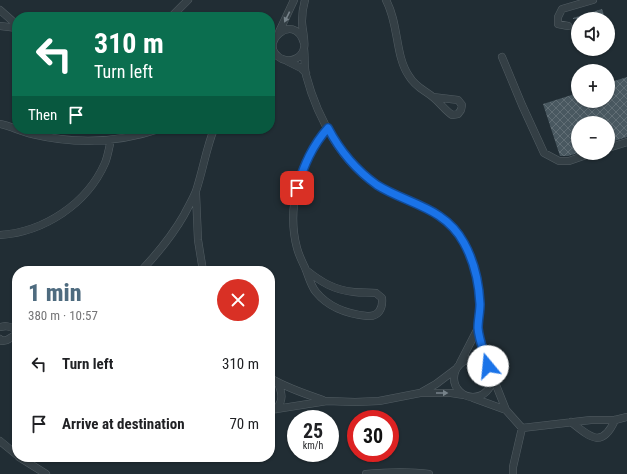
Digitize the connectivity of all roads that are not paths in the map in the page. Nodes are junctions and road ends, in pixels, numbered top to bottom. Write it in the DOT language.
graph roads {
  1 [pos="188,0"];
  2 [pos="294,0"];
  3 [pos="305,0"];
  4 [pos="386,0"];
  5 [pos="593,0"];
  6 [pos="2,12"];
  7 [pos="176,12"];
  8 [pos="12,20"];
  9 [pos="0,21"];
  10 [pos="0,26"];
  11 [pos="568,26"];
  12 [pos="12,27"];
  13 [pos="277,35"];
  14 [pos="275,38"];
  15 [pos="275,42"];
  16 [pos="304,45"];
  17 [pos="275,51"];
  18 [pos="502,57"];
  19 [pos="275,59"];
  20 [pos="284,60"];
  21 [pos="306,73"];
  22 [pos="433,97"];
  23 [pos="0,124"];
  24 [pos="12,128"];
  25 [pos="328,128"];
  26 [pos="30,134"];
  27 [pos="141,134"];
  28 [pos="212,134"];
  29 [pos="111,140"];
  30 [pos="627,142"];
  31 [pos="615,146"];
  32 [pos="572,160"];
  33 [pos="196,192"];
  34 [pos="185,213"];
  35 [pos="197,217"];
  36 [pos="0,234"];
  37 [pos="146,266"];
  38 [pos="202,266"];
  39 [pos="306,270"];
  40 [pos="0,327"];
  41 [pos="12,328"];
  42 [pos="478,328"];
  43 [pos="12,337"];
  44 [pos="0,339"];
  45 [pos="458,366"];
  46 [pos="488,366"];
  47 [pos="492,375"];
  48 [pos="275,381"];
  49 [pos="278,383"];
  50 [pos="420,393"];
  51 [pos="467,396"];
  52 [pos="326,401"];
  53 [pos="275,408"];
  54 [pos="275,409"];
  55 [pos="506,410"];
  56 [pos="627,416"];
  57 [pos="615,420"];
  58 [pos="571,422"];
  59 [pos="522,428"];
  60 [pos="0,441"];
  61 [pos="12,451"];
  62 [pos="27,462"];
  63 [pos="46,474"];
  64 [pos="366,474"];
  65 [pos="429,474"];
  66 [pos="513,474"];
  1 -- 7 [label="street"];
  2 -- 13 [label="street, one-way"];
  3 -- 16 [label="street"];
  4 -- 22 [label="street"];
  5 -- 11 [label="street"];
  6 -- 8 [label="street"];
  6 -- 9 [label="street"];
  10 -- 12 [label="street"];
  13 -- 14 [label="street"];
  13 -- 15 [label="street"];
  13 -- 16 [label="street"];
  16 -- 20 [label="street"];
  16 -- 21 [label="street"];
  17 -- 20 [label="street"];
  18 -- 32 [label="street"];
  19 -- 20 [label="street"];
  20 -- 21 [label="street"];
  21 -- 25 [label="street"];
  23 -- 24 [label="street"];
  25 -- 39 [label="street"];
  25 -- 42 [label="street"];
  26 -- 29 [label="street"];
  27 -- 29 [label="street"];
  28 -- 33 [label="street"];
  29 -- 36 [label="street"];
  30 -- 31 [label="street"];
  33 -- 34 [label="street"];
  33 -- 35 [label="street"];
  34 -- 35 [label="street"];
  34 -- 37 [label="street"];
  35 -- 38 [label="street"];
  39 -- 39 [label="street"];
  40 -- 41 [label="street"];
  42 -- 45 [label="street"];
  42 -- 46 [label="street"];
  43 -- 44 [label="street"];
  45 -- 46 [label="street"];
  45 -- 50 [label="street"];
  45 -- 51 [label="street"];
  46 -- 47 [label="street"];
  47 -- 51 [label="street"];
  47 -- 55 [label="street"];
  48 -- 49 [label="street"];
  49 -- 52 [label="street"];
  49 -- 53 [label="street"];
  50 -- 51 [label="street, one-way"];
  50 -- 52 [label="street"];
  51 -- 55 [label="street"];
  52 -- 54 [label="street"];
  55 -- 59 [label="street"];
  56 -- 57 [label="street"];
  57 -- 58 [label="street"];
  57 -- 58 [label="street"];
  58 -- 59 [label="street"];
  59 -- 66 [label="street"];
  60 -- 61 [label="street"];
  62 -- 63 [label="street"];
  64 -- 65 [label="street"];
}
